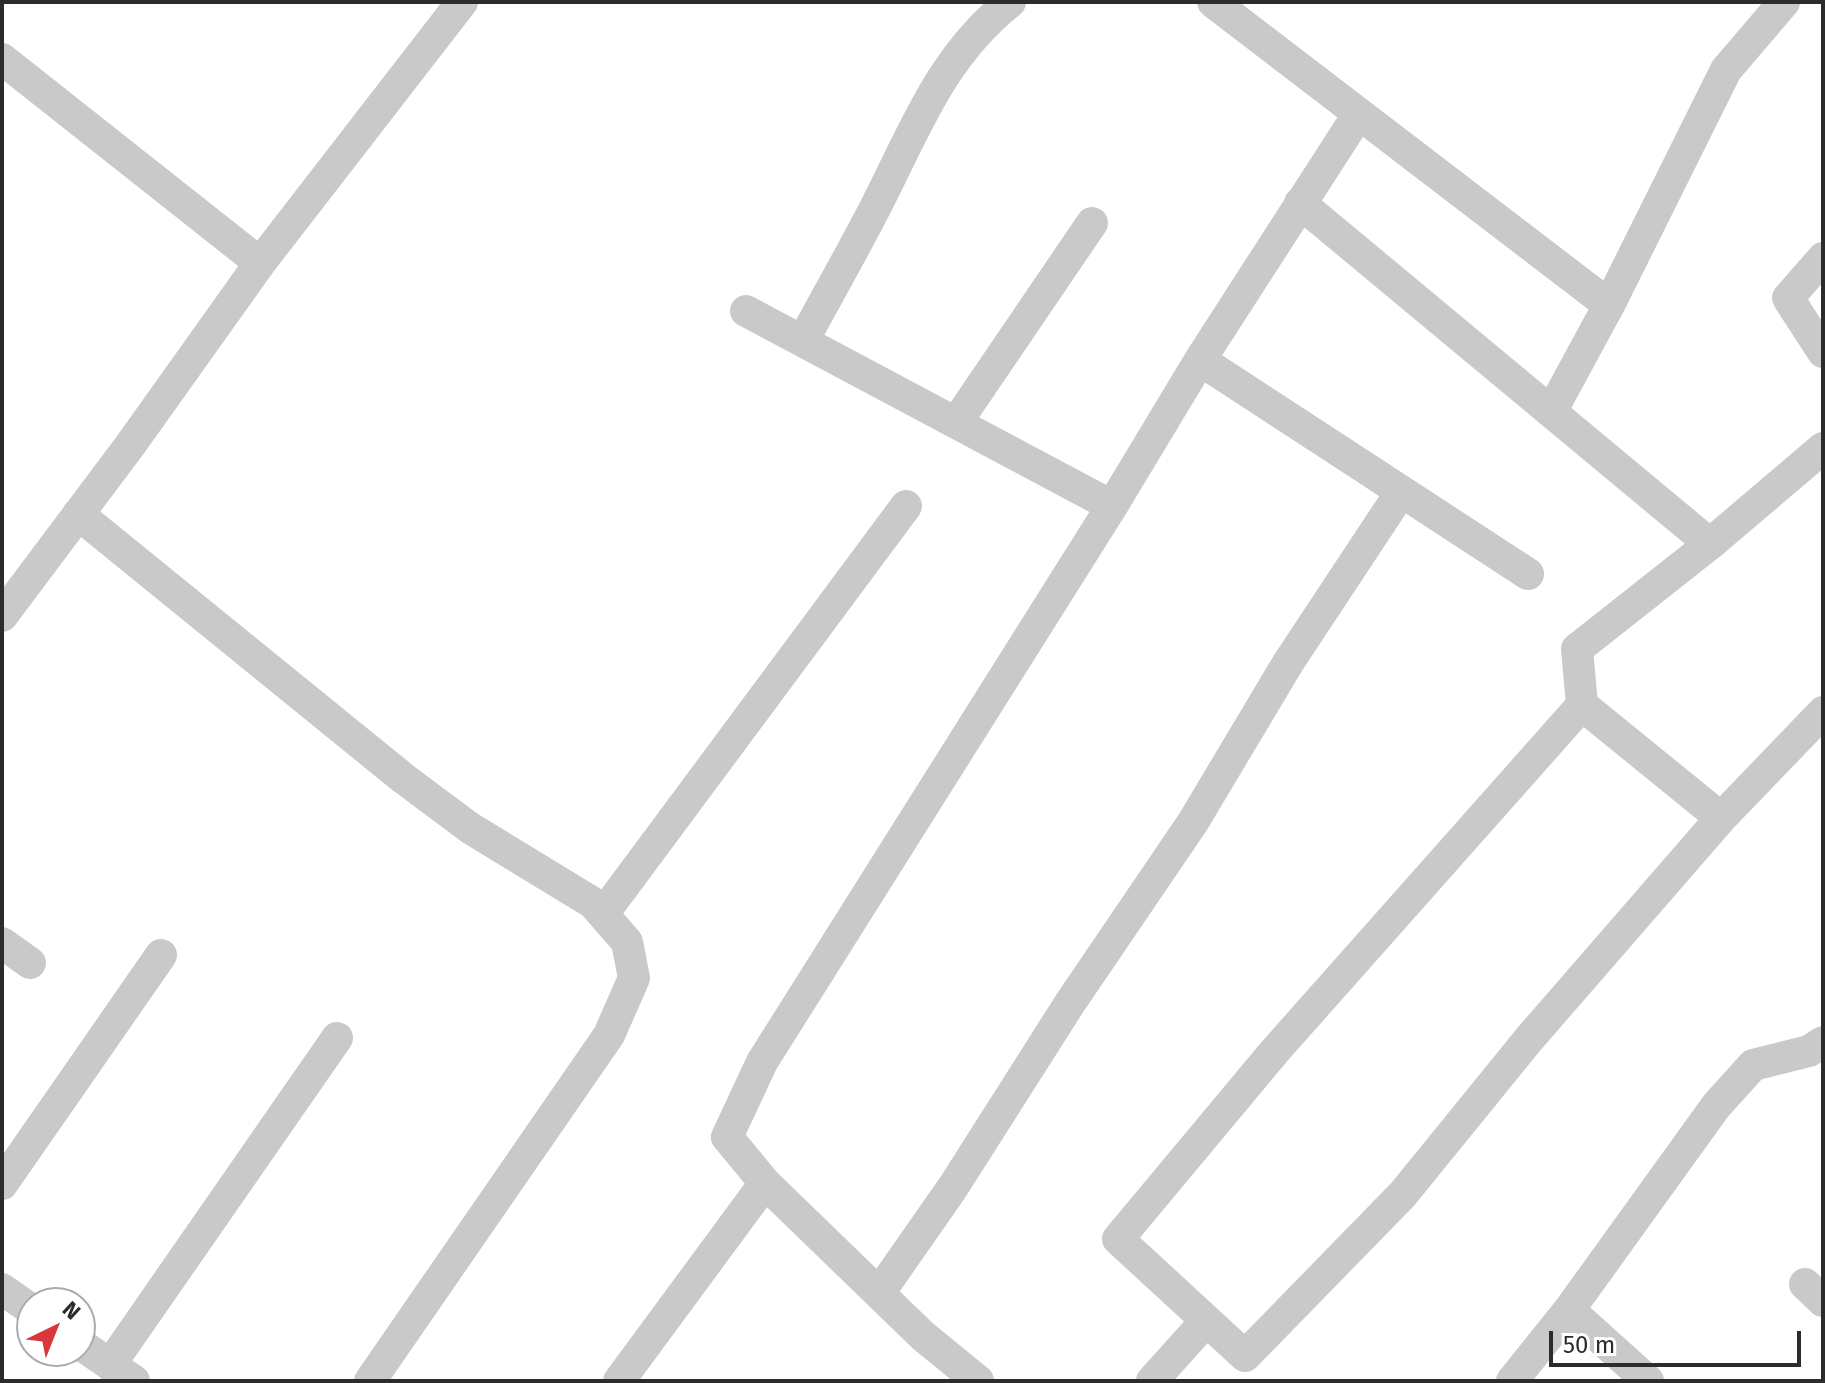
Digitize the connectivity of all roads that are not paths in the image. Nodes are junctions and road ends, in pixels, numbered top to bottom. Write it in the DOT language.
graph roads {
  1 [pos="462,2"];
  2 [pos="1010,2"];
  3 [pos="1213,2"];
  4 [pos="1784,2"];
  5 [pos="2,59"];
  6 [pos="1358,115"];
  7 [pos="1300,203"];
  8 [pos="1092,223"];
  9 [pos="1823,258"];
  10 [pos="260,263"];
  11 [pos="1609,305"];
  12 [pos="746,311"];
  13 [pos="803,341"];
  14 [pos="1823,352"];
  15 [pos="1200,360"];
  16 [pos="1551,412"];
  17 [pos="956,423"];
  18 [pos="1823,448"];
  19 [pos="1401,492"];
  20 [pos="906,506"];
  21 [pos="1112,506"];
  22 [pos="78,514"];
  23 [pos="1710,544"];
  24 [pos="1528,574"];
  25 [pos="2,616"];
  26 [pos="1582,705"];
  27 [pos="1823,712"];
  28 [pos="1721,818"];
  29 [pos="603,914"];
  30 [pos="2,943"];
  31 [pos="161,955"];
  32 [pos="30,963"];
  33 [pos="337,1038"];
  34 [pos="1823,1042"];
  35 [pos="765,1183"];
  36 [pos="2,1184"];
  37 [pos="879,1293"];
  38 [pos="1569,1310"];
  39 [pos="1206,1321"];
  40 [pos="96,1355"];
  41 [pos="122,1373"];
  42 [pos="625,1379"];
  43 [pos="370,1381"];
  44 [pos="978,1381"];
  45 [pos="1152,1381"];
  46 [pos="1512,1381"];
  47 [pos="1648,1381"];
  1 -- 10 [label="street"];
  2 -- 13 [label="street"];
  3 -- 6 [label="street"];
  4 -- 11 [label="street"];
  5 -- 10 [label="street"];
  6 -- 7 [label="street"];
  6 -- 11 [label="street"];
  7 -- 15 [label="street"];
  7 -- 16 [label="street"];
  8 -- 17 [label="street"];
  9 -- 14 [label="street"];
  10 -- 22 [label="street"];
  11 -- 16 [label="street"];
  12 -- 13 [label="street"];
  13 -- 17 [label="street"];
  15 -- 19 [label="street"];
  15 -- 21 [label="street"];
  16 -- 23 [label="street"];
  17 -- 21 [label="street"];
  18 -- 23 [label="street"];
  19 -- 24 [label="street"];
  19 -- 37 [label="street"];
  20 -- 29 [label="street"];
  21 -- 35 [label="street"];
  22 -- 25 [label="street"];
  22 -- 29 [label="street"];
  23 -- 26 [label="street"];
  26 -- 28 [label="street"];
  26 -- 39 [label="street"];
  27 -- 28 [label="street"];
  28 -- 39 [label="street"];
  29 -- 43 [label="street"];
  30 -- 32 [label="street"];
  31 -- 36 [label="street"];
  33 -- 41 [label="street"];
  34 -- 38 [label="street"];
  35 -- 37 [label="street"];
  35 -- 42 [label="street"];
  37 -- 44 [label="street"];
  38 -- 46 [label="street"];
  38 -- 47 [label="street"];
  39 -- 45 [label="street"];
  40 -- 41 [label="street"];
}
